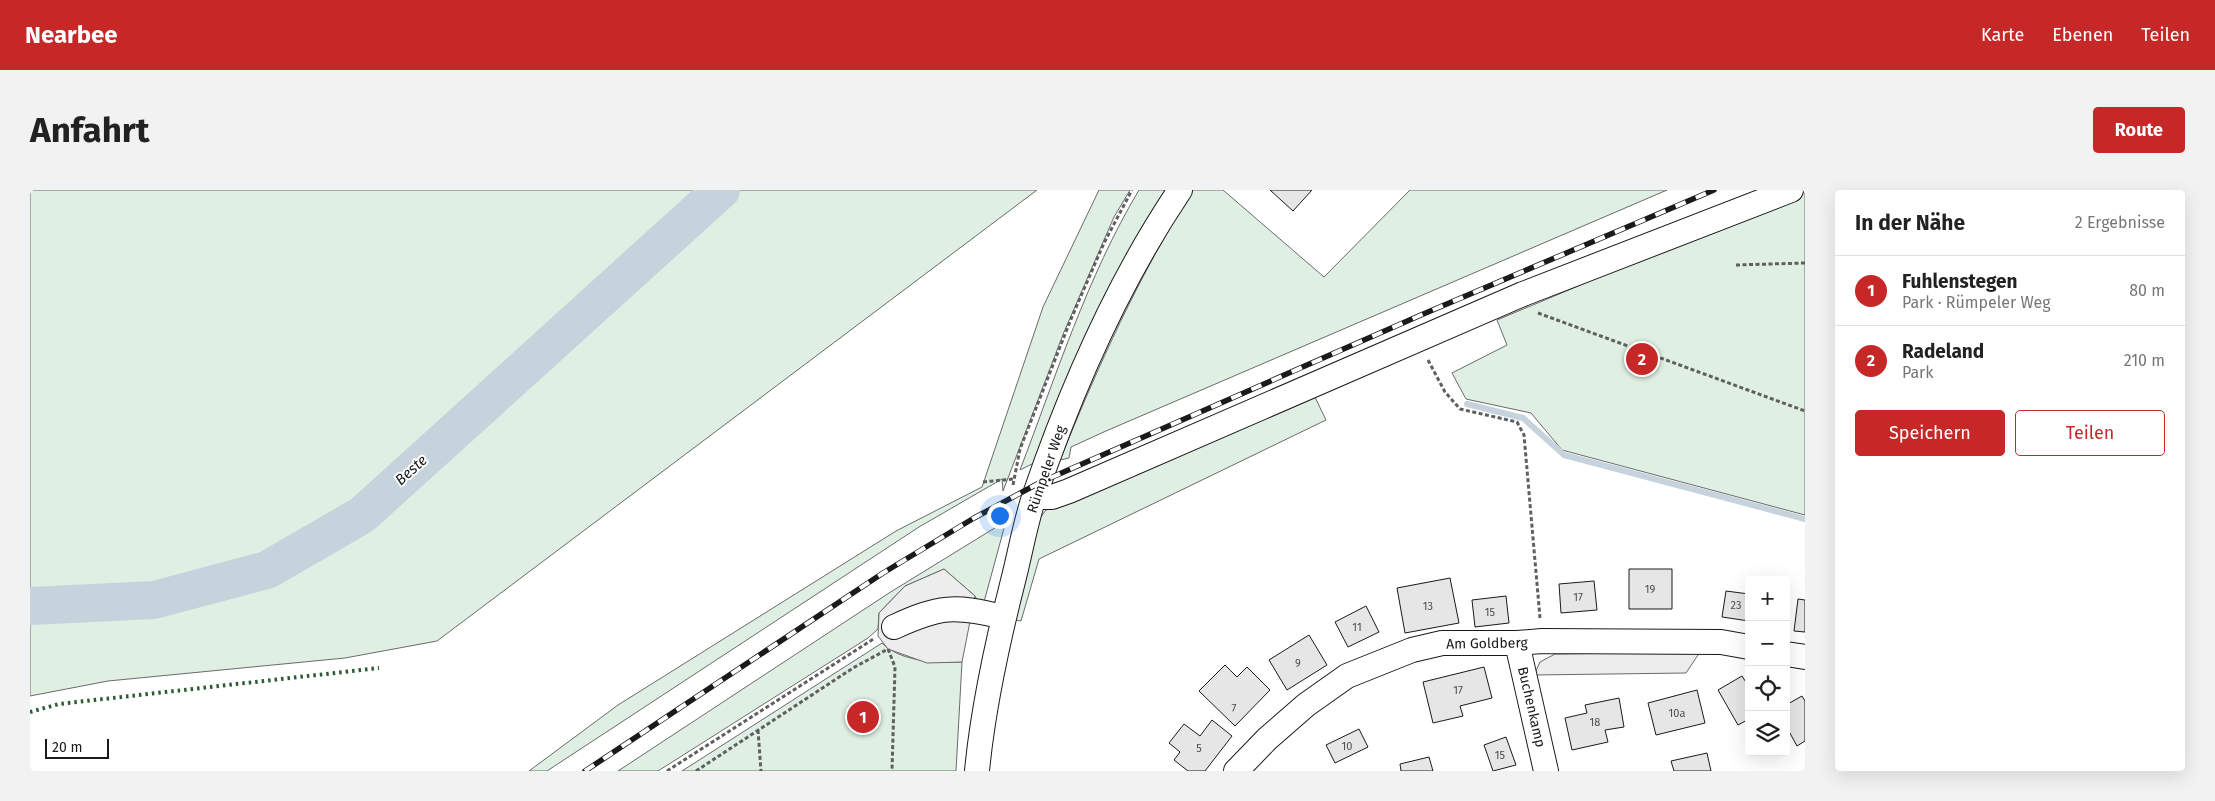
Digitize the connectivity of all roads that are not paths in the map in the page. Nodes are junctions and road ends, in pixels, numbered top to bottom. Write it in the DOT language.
graph roads {
  1 [pos="1180,190"];
  2 [pos="1790,190"];
  3 [pos="1034,497"];
  4 [pos="1003,617"];
  5 [pos="886,631"];
  6 [pos="1517,644"];
  7 [pos="1745,646"];
  8 [pos="1790,655"];
  9 [pos="1805,657"];
  10 [pos="977,771"];
  11 [pos="1236,771"];
  12 [pos="1546,771"];
  1 -- 3 [label="street, Rümpeler Weg"];
  2 -- 3 [label="street"];
  3 -- 4 [label="street, Rümpeler Weg"];
  4 -- 5 [label="street"];
  4 -- 10 [label="street, Rümpeler Weg"];
  6 -- 7 [label="street, Am Goldberg"];
  6 -- 11 [label="street, Am Goldberg"];
  6 -- 12 [label="street, Buchenkamp"];
  8 -- 9 [label="street"];
}
